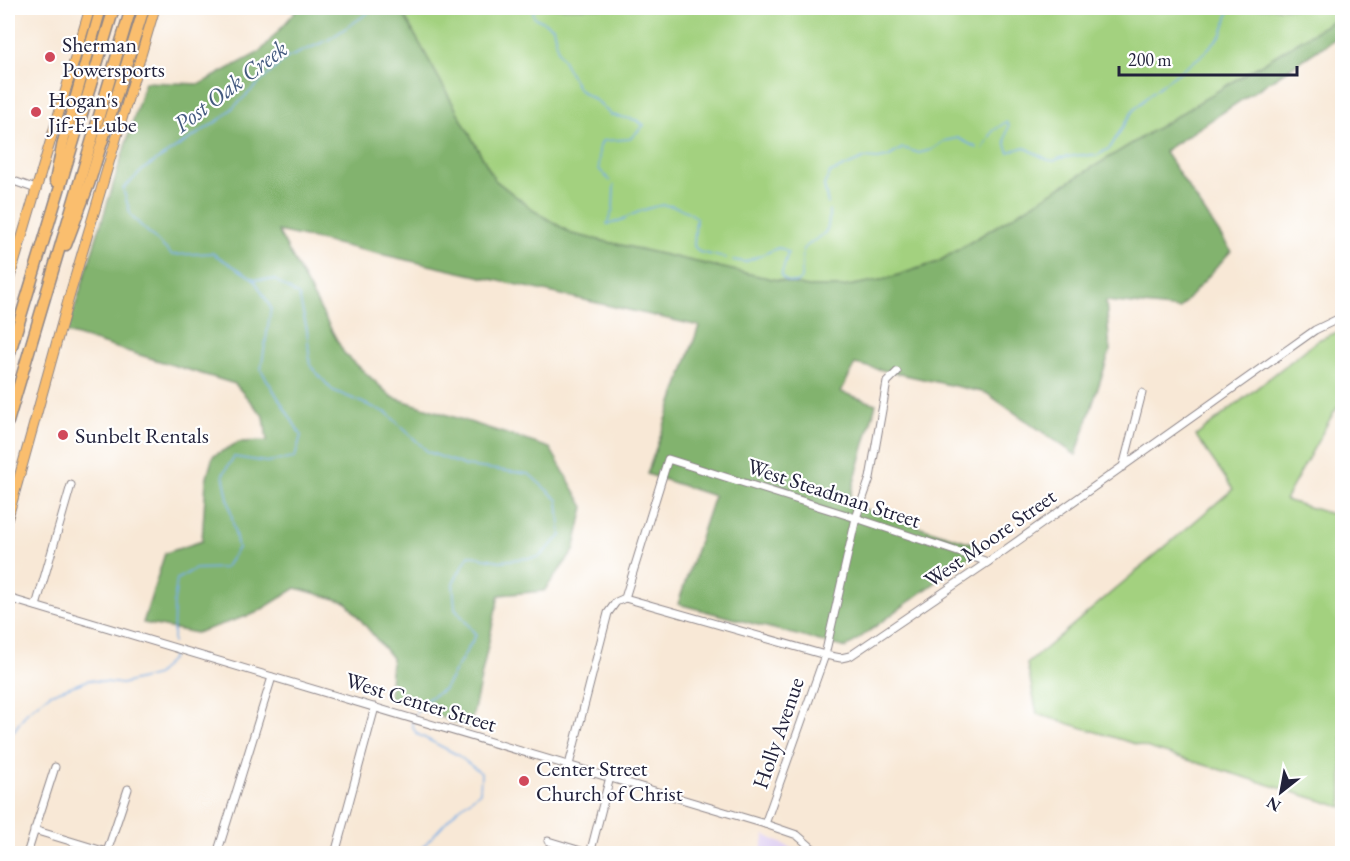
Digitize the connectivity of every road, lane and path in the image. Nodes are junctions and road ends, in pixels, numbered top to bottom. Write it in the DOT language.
graph roads {
  1 [pos="90,8"];
  2 [pos="101,8"];
  3 [pos="114,8"];
  4 [pos="131,8"];
  5 [pos="144,8"];
  6 [pos="155,8"];
  7 [pos="8,179"];
  8 [pos="36,189"];
  9 [pos="40,250"];
  10 [pos="8,284"];
  11 [pos="41,313"];
  12 [pos="1342,317"];
  13 [pos="8,359"];
  14 [pos="897,372"];
  15 [pos="1142,393"];
  16 [pos="8,422"];
  17 [pos="1123,467"];
  18 [pos="71,485"];
  19 [pos="8,517"];
  20 [pos="856,518"];
  21 [pos="988,562"];
  22 [pos="8,598"];
  23 [pos="625,598"];
  24 [pos="36,606"];
  25 [pos="825,655"];
  26 [pos="272,677"];
  27 [pos="375,707"];
  28 [pos="569,765"];
  29 [pos="55,767"];
  30 [pos="610,777"];
  31 [pos="128,789"];
  32 [pos="765,824"];
  33 [pos="34,830"];
  34 [pos="548,841"];
  35 [pos="78,844"];
  36 [pos="110,853"];
  37 [pos="591,853"];
  38 [pos="27,854"];
  39 [pos="75,854"];
  40 [pos="217,854"];
  41 [pos="335,854"];
  42 [pos="819,854"];
  1 -- 8 [label="main road"];
  2 -- 9 [label="highway"];
  3 -- 9 [label="highway"];
  4 -- 11 [label="highway"];
  5 -- 11 [label="highway"];
  6 -- 19 [label="main road"];
  7 -- 8 [label="street"];
  8 -- 10 [label="main road"];
  9 -- 13 [label="highway"];
  11 -- 16 [label="highway"];
  12 -- 17 [label="street, West Moore Street"];
  14 -- 20 [label="street, Holly Avenue"];
  15 -- 17 [label="street"];
  17 -- 21 [label="street, West Moore Street"];
  18 -- 24 [label="street"];
  20 -- 21 [label="street, West Steadman Street"];
  20 -- 23 [label="street, West Steadman Street"];
  20 -- 25 [label="street, Holly Avenue"];
  21 -- 25 [label="street, West Moore Street"];
  22 -- 24 [label="street, West Center Street"];
  23 -- 25 [label="street, West Moore Street"];
  23 -- 28 [label="street"];
  24 -- 26 [label="street, West Center Street"];
  25 -- 32 [label="street, Holly Avenue"];
  26 -- 27 [label="street, West Center Street"];
  26 -- 40 [label="street"];
  27 -- 28 [label="street, West Center Street"];
  27 -- 41 [label="street"];
  28 -- 30 [label="street, West Center Street"];
  29 -- 33 [label="street"];
  30 -- 32 [label="street, West Center Street"];
  30 -- 37 [label="street"];
  31 -- 36 [label="street"];
  32 -- 42 [label="street, West Center Street"];
  33 -- 35 [label="street"];
  33 -- 38 [label="street"];
  34 -- 37 [label="street"];
  35 -- 36 [label="street"];
  35 -- 39 [label="street"];
}
